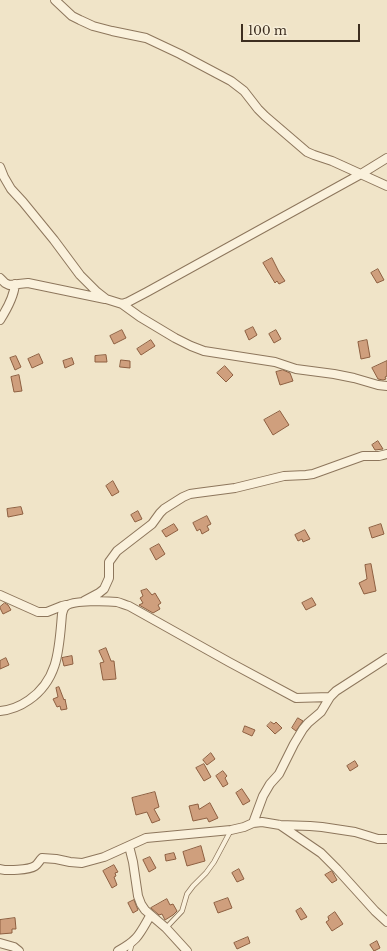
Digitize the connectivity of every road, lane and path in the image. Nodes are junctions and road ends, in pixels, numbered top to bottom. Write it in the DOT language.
graph roads {
  1 [pos="55,0"];
  2 [pos="387,158"];
  3 [pos="0,167"];
  4 [pos="361,174"];
  5 [pos="387,186"];
  6 [pos="0,278"];
  7 [pos="16,284"];
  8 [pos="106,300"];
  9 [pos="122,304"];
  10 [pos="0,320"];
  11 [pos="387,386"];
  12 [pos="387,454"];
  13 [pos="0,595"];
  14 [pos="82,602"];
  15 [pos="66,605"];
  16 [pos="387,658"];
  17 [pos="330,697"];
  18 [pos="0,711"];
  19 [pos="253,823"];
  20 [pos="280,825"];
  21 [pos="231,830"];
  22 [pos="387,839"];
  23 [pos="129,846"];
  24 [pos="0,869"];
  25 [pos="150,916"];
  26 [pos="387,922"];
  27 [pos="166,928"];
  28 [pos="0,943"];
  29 [pos="131,947"];
  30 [pos="19,951"];
  31 [pos="118,951"];
  32 [pos="187,951"];
  1 -- 4 [label="street"];
  2 -- 4 [label="street"];
  3 -- 8 [label="street"];
  4 -- 5 [label="street"];
  4 -- 9 [label="street"];
  6 -- 7 [label="street"];
  7 -- 8 [label="street"];
  7 -- 10 [label="street"];
  8 -- 9 [label="street"];
  9 -- 11 [label="street"];
  12 -- 14 [label="street"];
  13 -- 15 [label="street"];
  14 -- 15 [label="street"];
  14 -- 17 [label="street"];
  15 -- 18 [label="street"];
  16 -- 17 [label="street"];
  17 -- 19 [label="street"];
  19 -- 20 [label="street"];
  19 -- 21 [label="street"];
  20 -- 22 [label="street"];
  20 -- 26 [label="street"];
  21 -- 23 [label="street"];
  21 -- 27 [label="lane"];
  23 -- 24 [label="street"];
  23 -- 25 [label="street"];
  25 -- 27 [label="street"];
  25 -- 29 [label="street"];
  27 -- 32 [label="street"];
  28 -- 30 [label="street"];
  29 -- 31 [label="street"];
}
